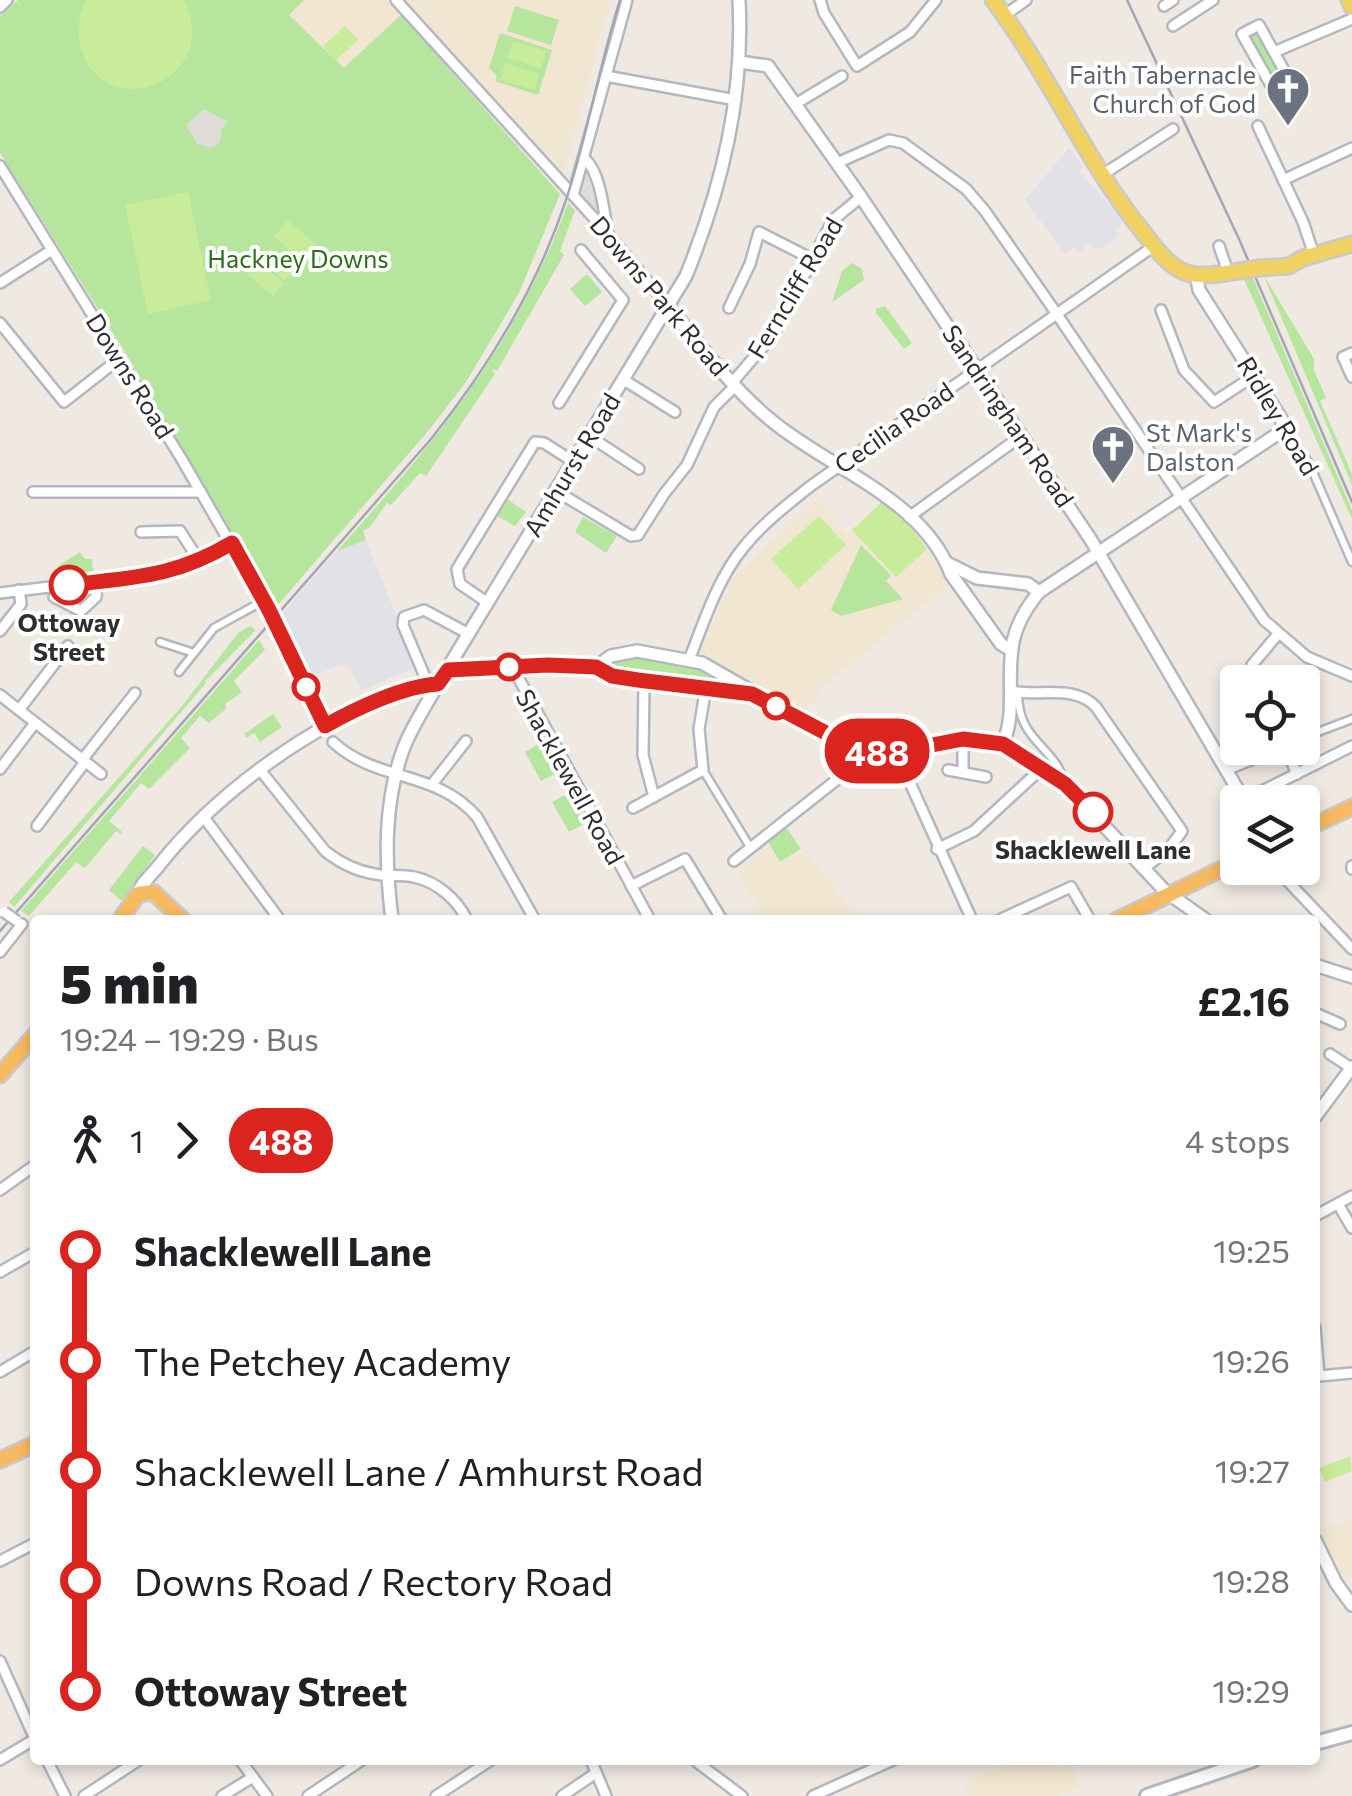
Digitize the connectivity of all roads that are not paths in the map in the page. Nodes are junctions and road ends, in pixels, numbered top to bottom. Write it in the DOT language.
graph roads {
  1 [pos="8,0"];
  2 [pos="396,0"];
  3 [pos="627,0"];
  4 [pos="739,0"];
  5 [pos="820,0"];
  6 [pos="936,0"];
  7 [pos="993,0"];
  8 [pos="1026,0"];
  9 [pos="1213,0"];
  10 [pos="1349,0"];
  11 [pos="1196,4"];
  12 [pos="0,7"];
  13 [pos="1352,7"];
  14 [pos="1004,15"];
  15 [pos="1352,19"];
  16 [pos="1172,26"];
  17 [pos="1274,52"];
  18 [pos="740,62"];
  19 [pos="606,76"];
  20 [pos="842,76"];
  21 [pos="736,100"];
  22 [pos="797,103"];
  23 [pos="1258,126"];
  24 [pos="1173,129"];
  25 [pos="1352,148"];
  26 [pos="585,159"];
  27 [pos="837,163"];
  28 [pos="0,166"];
  29 [pos="1102,176"];
  30 [pos="1283,180"];
  31 [pos="572,195"];
  32 [pos="861,197"];
  33 [pos="602,227"];
  34 [pos="1352,244"];
  35 [pos="1154,246"];
  36 [pos="1220,246"];
  37 [pos="52,250"];
  38 [pos="581,250"];
  39 [pos="1314,255"];
  40 [pos="812,259"];
  41 [pos="1234,272"];
  42 [pos="1196,274"];
  43 [pos="1,281"];
  44 [pos="669,307"];
  45 [pos="729,308"];
  46 [pos="1162,310"];
  47 [pos="1056,313"];
  48 [pos="0,323"];
  49 [pos="1352,353"];
  50 [pos="119,359"];
  51 [pos="977,371"];
  52 [pos="1254,376"];
  53 [pos="1352,377"];
  54 [pos="624,380"];
  55 [pos="734,384"];
  56 [pos="560,402"];
  57 [pos="674,412"];
  58 [pos="1284,427"];
  59 [pos="589,436"];
  60 [pos="1020,437"];
  61 [pos="574,462"];
  62 [pos="840,465"];
  63 [pos="639,469"];
  64 [pos="556,491"];
  65 [pos="33,492"];
  66 [pos="201,492"];
  67 [pos="1183,498"];
  68 [pos="909,517"];
  69 [pos="140,532"];
  70 [pos="232,543"];
  71 [pos="1098,551"];
  72 [pos="200,562"];
  73 [pos="1352,562"];
  74 [pos="948,563"];
  75 [pos="968,574"];
  76 [pos="97,582"];
  77 [pos="63,586"];
  78 [pos="962,588"];
  79 [pos="19,590"];
  80 [pos="0,592"];
  81 [pos="1039,592"];
  82 [pos="259,594"];
  83 [pos="54,596"];
  84 [pos="64,602"];
  85 [pos="488,603"];
  86 [pos="0,631"];
  87 [pos="469,634"];
  88 [pos="1278,634"];
  89 [pos="160,642"];
  90 [pos="68,646"];
  91 [pos="1011,650"];
  92 [pos="194,653"];
  93 [pos="610,656"];
  94 [pos="689,660"];
  95 [pos="1252,665"];
  96 [pos="512,666"];
  97 [pos="596,667"];
  98 [pos="448,670"];
  99 [pos="718,670"];
  100 [pos="180,672"];
  101 [pos="612,676"];
  102 [pos="1352,676"];
  103 [pos="644,682"];
  104 [pos="433,684"];
  105 [pos="709,688"];
  106 [pos="1015,692"];
  107 [pos="135,693"];
  108 [pos="752,694"];
  109 [pos="0,695"];
  110 [pos="19,710"];
  111 [pos="1352,719"];
  112 [pos="35,723"];
  113 [pos="325,726"];
  114 [pos="1320,731"];
  115 [pos="963,739"];
  116 [pos="466,740"];
  117 [pos="333,742"];
  118 [pos="1003,744"];
  119 [pos="1352,746"];
  120 [pos="873,751"];
  121 [pos="896,752"];
  122 [pos="84,761"];
  123 [pos="1235,765"];
  124 [pos="1292,765"];
  125 [pos="1042,768"];
  126 [pos="1227,768"];
  127 [pos="0,769"];
  128 [pos="703,770"];
  129 [pos="948,770"];
  130 [pos="261,771"];
  131 [pos="963,772"];
  132 [pos="102,774"];
  133 [pos="395,774"];
  134 [pos="1297,774"];
  135 [pos="986,778"];
  136 [pos="432,783"];
  137 [pos="1065,784"];
  138 [pos="1236,785"];
  139 [pos="1276,785"];
  140 [pos="654,797"];
  141 [pos="1352,807"];
  142 [pos="633,808"];
  143 [pos="203,816"];
  144 [pos="1320,822"];
  145 [pos="37,826"];
  146 [pos="750,847"];
  147 [pos="938,850"];
  148 [pos="734,860"];
  149 [pos="1144,869"];
  150 [pos="1220,870"];
  151 [pos="152,874"];
  152 [pos="387,876"];
  153 [pos="1291,885"];
  154 [pos="631,886"];
  155 [pos="138,894"];
  156 [pos="158,894"];
  157 [pos="1170,895"];
  158 [pos="2,911"];
  159 [pos="123,915"];
  160 [pos="178,915"];
  161 [pos="276,915"];
  162 [pos="391,915"];
  163 [pos="464,915"];
  164 [pos="532,915"];
  165 [pos="647,915"];
  166 [pos="719,915"];
  167 [pos="970,915"];
  168 [pos="1009,915"];
  169 [pos="1087,915"];
  170 [pos="1128,915"];
  171 [pos="1199,915"];
  172 [pos="20,922"];
  173 [pos="30,929"];
  174 [pos="1352,948"];
  175 [pos="0,952"];
  176 [pos="1320,967"];
  177 [pos="1352,977"];
  178 [pos="1320,1015"];
  179 [pos="1340,1024"];
  180 [pos="30,1041"];
  181 [pos="1330,1054"];
  182 [pos="1351,1068"];
  183 [pos="0,1075"];
  184 [pos="1320,1109"];
  185 [pos="30,1168"];
  186 [pos="0,1190"];
  187 [pos="1352,1196"];
  188 [pos="1338,1204"];
  189 [pos="1320,1213"];
  190 [pos="1352,1228"];
  191 [pos="30,1255"];
  192 [pos="0,1272"];
  193 [pos="30,1355"];
  194 [pos="0,1372"];
  195 [pos="1352,1373"];
  196 [pos="1320,1376"];
  197 [pos="30,1446"];
  198 [pos="0,1460"];
  199 [pos="30,1545"];
  200 [pos="1320,1550"];
  201 [pos="0,1561"];
  202 [pos="1352,1605"];
  203 [pos="0,1661"];
  204 [pos="30,1728"];
  205 [pos="1352,1733"];
  206 [pos="30,1742"];
  207 [pos="1320,1742"];
  208 [pos="0,1760"];
  209 [pos="49,1765"];
  210 [pos="130,1765"];
  211 [pos="244,1765"];
  212 [pos="356,1765"];
  213 [pos="482,1765"];
  214 [pos="593,1765"];
  215 [pos="706,1765"];
  216 [pos="882,1765"];
  217 [pos="1238,1765"];
  218 [pos="596,1773"];
  219 [pos="253,1777"];
  220 [pos="320,1793"];
  221 [pos="64,1795"];
  222 [pos="84,1796"];
  223 [pos="222,1796"];
  224 [pos="266,1796"];
  225 [pos="308,1796"];
  226 [pos="436,1796"];
  227 [pos="562,1796"];
  228 [pos="606,1796"];
  229 [pos="742,1796"];
  230 [pos="813,1796"];
  231 [pos="1147,1796"];
  1 -- 12 [label="street"];
  2 -- 31 [label="street, Downs Park Road"];
  3 -- 19 [label="street"];
  4 -- 18 [label="street, Amhurst Road"];
  5 -- 6 [label="street"];
  7 -- 14 [label="main road"];
  8 -- 14 [label="street"];
  9 -- 11 [label="street"];
  10 -- 13 [label="main road"];
  11 -- 16 [label="street"];
  14 -- 29 [label="main road"];
  15 -- 17 [label="street"];
  17 -- 17 [label="street"];
  18 -- 21 [label="street, Amhurst Road"];
  18 -- 22 [label="street, Sandringham Road"];
  19 -- 21 [label="street"];
  19 -- 26 [label="street"];
  20 -- 22 [label="street"];
  21 -- 44 [label="street, Amhurst Road"];
  22 -- 27 [label="street, Sandringham Road"];
  23 -- 30 [label="street"];
  24 -- 29 [label="street"];
  25 -- 30 [label="street"];
  26 -- 31 [label="street"];
  26 -- 33 [label="street"];
  27 -- 32 [label="street, Sandringham Road"];
  27 -- 47 [label="street"];
  28 -- 37 [label="street, Downs Road"];
  29 -- 35 [label="main road"];
  30 -- 39 [label="street"];
  31 -- 33 [label="street, Downs Park Road"];
  32 -- 40 [label="street, Ferncliff Road"];
  32 -- 51 [label="street, Sandringham Road"];
  33 -- 44 [label="street, Downs Park Road"];
  34 -- 39 [label="main road"];
  35 -- 42 [label="main road"];
  35 -- 47 [label="street, Cecilia Road"];
  36 -- 41 [label="street"];
  37 -- 43 [label="street"];
  37 -- 50 [label="street, Downs Road"];
  38 -- 56 [label="street"];
  39 -- 41 [label="main road, bridge"];
  40 -- 45 [label="street"];
  40 -- 55 [label="street, Ferncliff Road"];
  41 -- 42 [label="main road"];
  42 -- 52 [label="street, Ridley Road"];
  44 -- 54 [label="street, Amhurst Road"];
  44 -- 55 [label="street, Downs Park Road"];
  46 -- 52 [label="street"];
  47 -- 51 [label="street, Cecilia Road"];
  47 -- 67 [label="street"];
  48 -- 50 [label="street"];
  49 -- 53 [label="street"];
  50 -- 66 [label="street, Downs Road"];
  51 -- 60 [label="street, Sandringham Road"];
  51 -- 62 [label="street, Cecilia Road"];
  52 -- 58 [label="street, Ridley Road"];
  54 -- 57 [label="street"];
  54 -- 59 [label="street, Amhurst Road"];
  55 -- 62 [label="street, Downs Park Road"];
  55 -- 64 [label="street, Ferncliff Road"];
  58 -- 67 [label="street"];
  58 -- 73 [label="street, Ridley Road"];
  59 -- 61 [label="street, Amhurst Road"];
  59 -- 63 [label="street"];
  60 -- 68 [label="street"];
  60 -- 71 [label="street, Sandringham Road"];
  61 -- 64 [label="street, Amhurst Road"];
  61 -- 85 [label="street"];
  62 -- 68 [label="street, Downs Park Road"];
  62 -- 94 [label="street, Cecilia Road"];
  64 -- 85 [label="street, Amhurst Road"];
  65 -- 66 [label="street"];
  66 -- 70 [label="street, Downs Road"];
  67 -- 71 [label="street"];
  67 -- 88 [label="street"];
  68 -- 74 [label="street, Downs Park Road"];
  69 -- 72 [label="street"];
  70 -- 72 [label="street"];
  70 -- 82 [label="street, Downs Road"];
  71 -- 81 [label="street"];
  71 -- 126 [label="street, Sandringham Road"];
  72 -- 76 [label="street"];
  74 -- 75 [label="street, Downs Park Road"];
  74 -- 78 [label="street, Downs Park Road"];
  75 -- 78 [label="street"];
  75 -- 81 [label="street, Downs Park Road"];
  76 -- 77 [label="street"];
  76 -- 84 [label="street"];
  77 -- 79 [label="street"];
  77 -- 84 [label="street"];
  78 -- 91 [label="street, Downs Park Road"];
  79 -- 80 [label="street"];
  79 -- 86 [label="street"];
  81 -- 91 [label="street"];
  82 -- 92 [label="street"];
  82 -- 113 [label="street, Downs Road"];
  83 -- 84 [label="street"];
  85 -- 87 [label="street, Amhurst Road"];
  87 -- 98 [label="street, Amhurst Road"];
  87 -- 104 [label="street"];
  88 -- 95 [label="street"];
  88 -- 102 [label="street"];
  89 -- 92 [label="street"];
  90 -- 110 [label="street"];
  91 -- 106 [label="street"];
  92 -- 100 [label="street"];
  93 -- 94 [label="street"];
  93 -- 97 [label="street"];
  93 -- 101 [label="street"];
  94 -- 99 [label="street"];
  96 -- 97 [label="street"];
  96 -- 98 [label="street"];
  96 -- 154 [label="street, Shacklewell Road"];
  97 -- 101 [label="street"];
  98 -- 104 [label="street, Amhurst Road"];
  99 -- 105 [label="street"];
  99 -- 108 [label="street"];
  101 -- 103 [label="street"];
  103 -- 105 [label="street"];
  103 -- 140 [label="street"];
  104 -- 113 [label="street"];
  104 -- 133 [label="street, Amhurst Road"];
  105 -- 108 [label="street"];
  105 -- 128 [label="street"];
  106 -- 118 [label="street"];
  106 -- 137 [label="street"];
  106 -- 149 [label="street"];
  107 -- 122 [label="street"];
  108 -- 120 [label="street"];
  109 -- 110 [label="street"];
  110 -- 112 [label="street"];
  111 -- 114 [label="street"];
  112 -- 122 [label="street"];
  112 -- 127 [label="street"];
  113 -- 130 [label="street"];
  115 -- 118 [label="street"];
  115 -- 121 [label="street"];
  115 -- 131 [label="street"];
  116 -- 136 [label="street"];
  117 -- 133 [label="street"];
  118 -- 125 [label="street"];
  119 -- 134 [label="street"];
  120 -- 121 [label="street"];
  120 -- 146 [label="street"];
  121 -- 147 [label="street"];
  122 -- 132 [label="street"];
  122 -- 145 [label="street"];
  123 -- 126 [label="street"];
  124 -- 134 [label="street"];
  125 -- 137 [label="street"];
  125 -- 147 [label="street"];
  126 -- 138 [label="street, Sandringham Road"];
  128 -- 140 [label="street"];
  128 -- 146 [label="street"];
  129 -- 131 [label="street"];
  130 -- 143 [label="street"];
  130 -- 152 [label="street"];
  131 -- 135 [label="street"];
  133 -- 136 [label="street"];
  133 -- 152 [label="street, Amhurst Road"];
  134 -- 139 [label="street"];
  136 -- 164 [label="street"];
  137 -- 149 [label="street"];
  140 -- 142 [label="street"];
  141 -- 144 [label="highway"];
  143 -- 151 [label="street"];
  143 -- 161 [label="street"];
  146 -- 148 [label="street"];
  147 -- 167 [label="street"];
  149 -- 157 [label="street"];
  150 -- 157 [label="highway"];
  151 -- 155 [label="street"];
  151 -- 156 [label="street"];
  152 -- 162 [label="street, Amhurst Road"];
  152 -- 163 [label="street"];
  153 -- 174 [label="street"];
  154 -- 165 [label="street, Shacklewell Road"];
  154 -- 166 [label="street"];
  155 -- 156 [label="highway"];
  155 -- 159 [label="highway"];
  156 -- 160 [label="highway"];
  157 -- 170 [label="highway"];
  157 -- 171 [label="street"];
  158 -- 172 [label="street, bridge"];
  168 -- 169 [label="street"];
  172 -- 173 [label="street"];
  172 -- 175 [label="street"];
  176 -- 177 [label="street"];
  178 -- 179 [label="street"];
  180 -- 183 [label="highway"];
  181 -- 182 [label="street"];
  182 -- 184 [label="street"];
  185 -- 186 [label="street"];
  187 -- 188 [label="street"];
  188 -- 189 [label="street"];
  188 -- 190 [label="street"];
  191 -- 192 [label="street"];
  193 -- 194 [label="street"];
  195 -- 196 [label="street"];
  197 -- 198 [label="highway"];
  199 -- 201 [label="street"];
  200 -- 202 [label="street"];
  203 -- 204 [label="street"];
  205 -- 207 [label="main road"];
  206 -- 208 [label="street"];
  209 -- 221 [label="street"];
  210 -- 222 [label="street"];
  211 -- 219 [label="street"];
  212 -- 220 [label="street"];
  213 -- 226 [label="street"];
  214 -- 218 [label="street"];
  215 -- 229 [label="street"];
  216 -- 230 [label="street"];
  217 -- 231 [label="main road"];
  218 -- 227 [label="street"];
  218 -- 228 [label="street"];
  219 -- 223 [label="street"];
  219 -- 224 [label="street"];
  220 -- 225 [label="street"];
}
